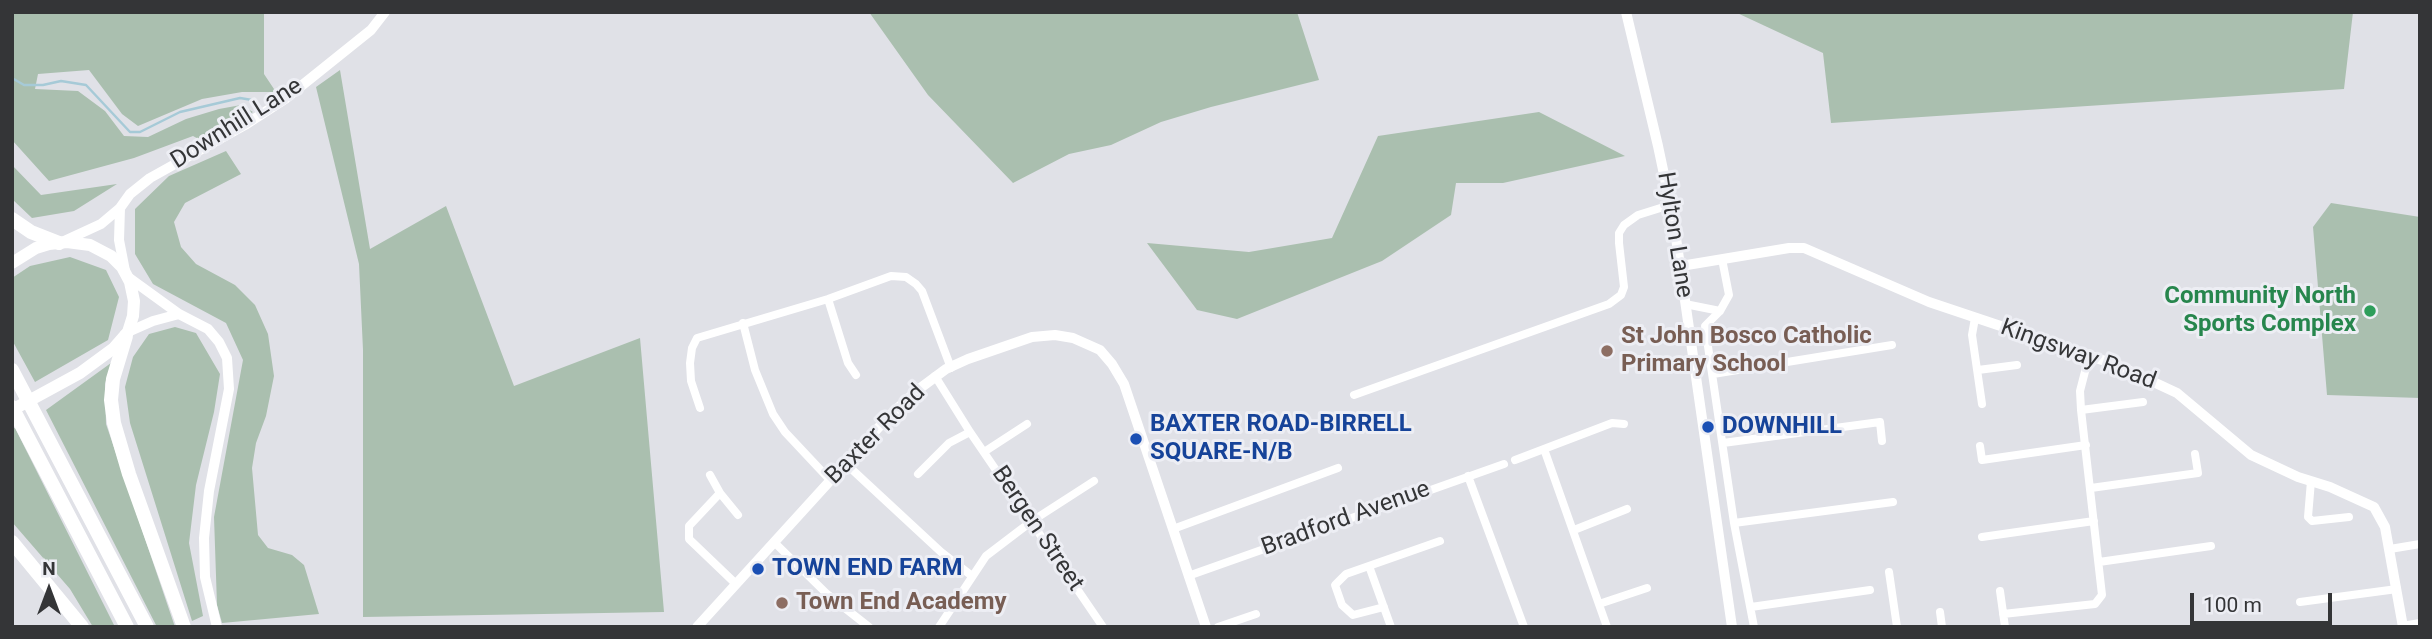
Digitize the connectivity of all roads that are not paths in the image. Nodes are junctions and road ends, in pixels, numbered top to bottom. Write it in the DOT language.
graph roads {
  1 [pos="385,12"];
  2 [pos="1626,12"];
  3 [pos="1670,205"];
  4 [pos="120,208"];
  5 [pos="12,219"];
  6 [pos="60,243"];
  7 [pos="1723,259"];
  8 [pos="12,263"];
  9 [pos="1681,266"];
  10 [pos="127,275"];
  11 [pos="828,299"];
  12 [pos="1685,304"];
  13 [pos="1720,311"];
  14 [pos="179,314"];
  15 [pos="1975,318"];
  16 [pos="743,323"];
  17 [pos="127,334"];
  18 [pos="1892,345"];
  19 [pos="2090,356"];
  20 [pos="2017,365"];
  21 [pos="950,368"];
  22 [pos="12,370"];
  23 [pos="1978,370"];
  24 [pos="1713,374"];
  25 [pos="856,375"];
  26 [pos="935,376"];
  27 [pos="1354,395"];
  28 [pos="2143,402"];
  29 [pos="1982,404"];
  30 [pos="12,408"];
  31 [pos="700,408"];
  32 [pos="2081,410"];
  33 [pos="1027,424"];
  34 [pos="1623,424"];
  35 [pos="970,432"];
  36 [pos="1882,441"];
  37 [pos="1723,443"];
  38 [pos="2086,444"];
  39 [pos="1980,446"];
  40 [pos="1544,449"];
  41 [pos="984,452"];
  42 [pos="2195,454"];
  43 [pos="1515,460"];
  44 [pos="845,463"];
  45 [pos="1504,464"];
  46 [pos="1338,468"];
  47 [pos="918,474"];
  48 [pos="709,475"];
  49 [pos="1468,476"];
  50 [pos="830,480"];
  51 [pos="1094,481"];
  52 [pos="2311,481"];
  53 [pos="2091,488"];
  54 [pos="720,493"];
  55 [pos="1893,502"];
  56 [pos="1627,509"];
  57 [pos="738,515"];
  58 [pos="2349,517"];
  59 [pos="1032,521"];
  60 [pos="2094,521"];
  61 [pos="1734,523"];
  62 [pos="1173,529"];
  63 [pos="1574,530"];
  64 [pos="1982,537"];
  65 [pos="1440,541"];
  66 [pos="12,542"];
  67 [pos="774,542"];
  68 [pos="2420,544"];
  69 [pos="2211,546"];
  70 [pos="2390,549"];
  71 [pos="2099,562"];
  72 [pos="1369,566"];
  73 [pos="1889,572"];
  74 [pos="972,576"];
  75 [pos="1188,576"];
  76 [pos="736,584"];
  77 [pos="1647,588"];
  78 [pos="2397,589"];
  79 [pos="1870,590"];
  80 [pos="2000,591"];
  81 [pos="2300,602"];
  82 [pos="1599,604"];
  83 [pos="1384,607"];
  84 [pos="1751,607"];
  85 [pos="1940,612"];
  86 [pos="1256,614"];
  87 [pos="2003,614"];
  88 [pos="2420,623"];
  89 [pos="2402,626"];
  90 [pos="82,627"];
  91 [pos="127,627"];
  92 [pos="147,627"];
  93 [pos="184,627"];
  94 [pos="217,627"];
  95 [pos="697,627"];
  96 [pos="869,627"];
  97 [pos="939,627"];
  98 [pos="1103,627"];
  99 [pos="1206,627"];
  100 [pos="1218,627"];
  101 [pos="1391,627"];
  102 [pos="1524,627"];
  103 [pos="1607,627"];
  104 [pos="1732,627"];
  105 [pos="1754,627"];
  106 [pos="1897,627"];
  107 [pos="1942,627"];
  108 [pos="2005,627"];
  1 -- 4 [label="street, Downhill Lane"];
  2 -- 3 [label="street, Hylton Lane"];
  3 -- 9 [label="street, Hylton Lane"];
  3 -- 27 [label="street"];
  4 -- 6 [label="street, Downhill Lane"];
  4 -- 10 [label="street"];
  5 -- 6 [label="highway"];
  6 -- 8 [label="main road"];
  6 -- 10 [label="main road"];
  7 -- 9 [label="street, Kingsway Road"];
  7 -- 13 [label="street"];
  7 -- 15 [label="street, Kingsway Road"];
  9 -- 12 [label="street, Hylton Lane"];
  10 -- 14 [label="street"];
  10 -- 17 [label="main road"];
  11 -- 16 [label="street"];
  11 -- 21 [label="street"];
  11 -- 25 [label="street"];
  12 -- 13 [label="street"];
  12 -- 104 [label="street, Hylton Lane"];
  13 -- 24 [label="street"];
  14 -- 17 [label="street"];
  14 -- 94 [label="street"];
  15 -- 19 [label="street, Kingsway Road"];
  15 -- 23 [label="street"];
  16 -- 31 [label="street"];
  16 -- 50 [label="street"];
  17 -- 30 [label="main road"];
  17 -- 93 [label="highway"];
  18 -- 24 [label="street"];
  19 -- 32 [label="street"];
  19 -- 52 [label="street, Kingsway Road"];
  20 -- 23 [label="street"];
  21 -- 26 [label="street, Baxter Road"];
  21 -- 62 [label="street, Baxter Road"];
  22 -- 92 [label="highway"];
  23 -- 29 [label="street"];
  24 -- 37 [label="street"];
  26 -- 35 [label="street, Bergen Street"];
  26 -- 44 [label="street, Baxter Road"];
  28 -- 32 [label="street"];
  30 -- 91 [label="highway"];
  32 -- 38 [label="street"];
  33 -- 41 [label="street"];
  34 -- 40 [label="street"];
  35 -- 41 [label="street, Bergen Street"];
  35 -- 47 [label="street"];
  36 -- 37 [label="street"];
  37 -- 61 [label="street"];
  38 -- 39 [label="street"];
  38 -- 53 [label="street"];
  40 -- 43 [label="street"];
  40 -- 63 [label="street"];
  41 -- 59 [label="street, Bergen Street"];
  42 -- 53 [label="street"];
  44 -- 50 [label="street, Baxter Road"];
  44 -- 74 [label="street"];
  45 -- 49 [label="street, Bradford Avenue"];
  46 -- 62 [label="street"];
  48 -- 54 [label="street"];
  49 -- 75 [label="street, Bradford Avenue"];
  49 -- 102 [label="street"];
  50 -- 67 [label="street, Baxter Road"];
  51 -- 59 [label="street"];
  52 -- 58 [label="street"];
  52 -- 70 [label="street, Kingsway Road"];
  53 -- 60 [label="street"];
  54 -- 57 [label="street"];
  54 -- 76 [label="street"];
  55 -- 61 [label="street"];
  56 -- 63 [label="street"];
  59 -- 74 [label="street"];
  59 -- 98 [label="street, Bergen Street"];
  60 -- 64 [label="street"];
  60 -- 71 [label="street"];
  61 -- 84 [label="street"];
  62 -- 75 [label="street, Baxter Road"];
  63 -- 82 [label="street"];
  65 -- 72 [label="street"];
  66 -- 90 [label="highway"];
  67 -- 76 [label="street, Baxter Road"];
  67 -- 96 [label="street"];
  68 -- 70 [label="street"];
  69 -- 71 [label="street"];
  70 -- 78 [label="street, Kingsway Road"];
  71 -- 87 [label="street"];
  72 -- 83 [label="street"];
  72 -- 83 [label="street"];
  73 -- 106 [label="street"];
  74 -- 97 [label="street"];
  75 -- 99 [label="street, Baxter Road"];
  76 -- 95 [label="street, Baxter Road"];
  77 -- 82 [label="street"];
  78 -- 81 [label="street"];
  78 -- 89 [label="street, Kingsway Road"];
  79 -- 84 [label="street"];
  80 -- 87 [label="street"];
  82 -- 103 [label="street"];
  83 -- 101 [label="street"];
  84 -- 105 [label="street"];
  85 -- 107 [label="street"];
  86 -- 100 [label="street"];
  87 -- 108 [label="street"];
  88 -- 89 [label="street"];
}
